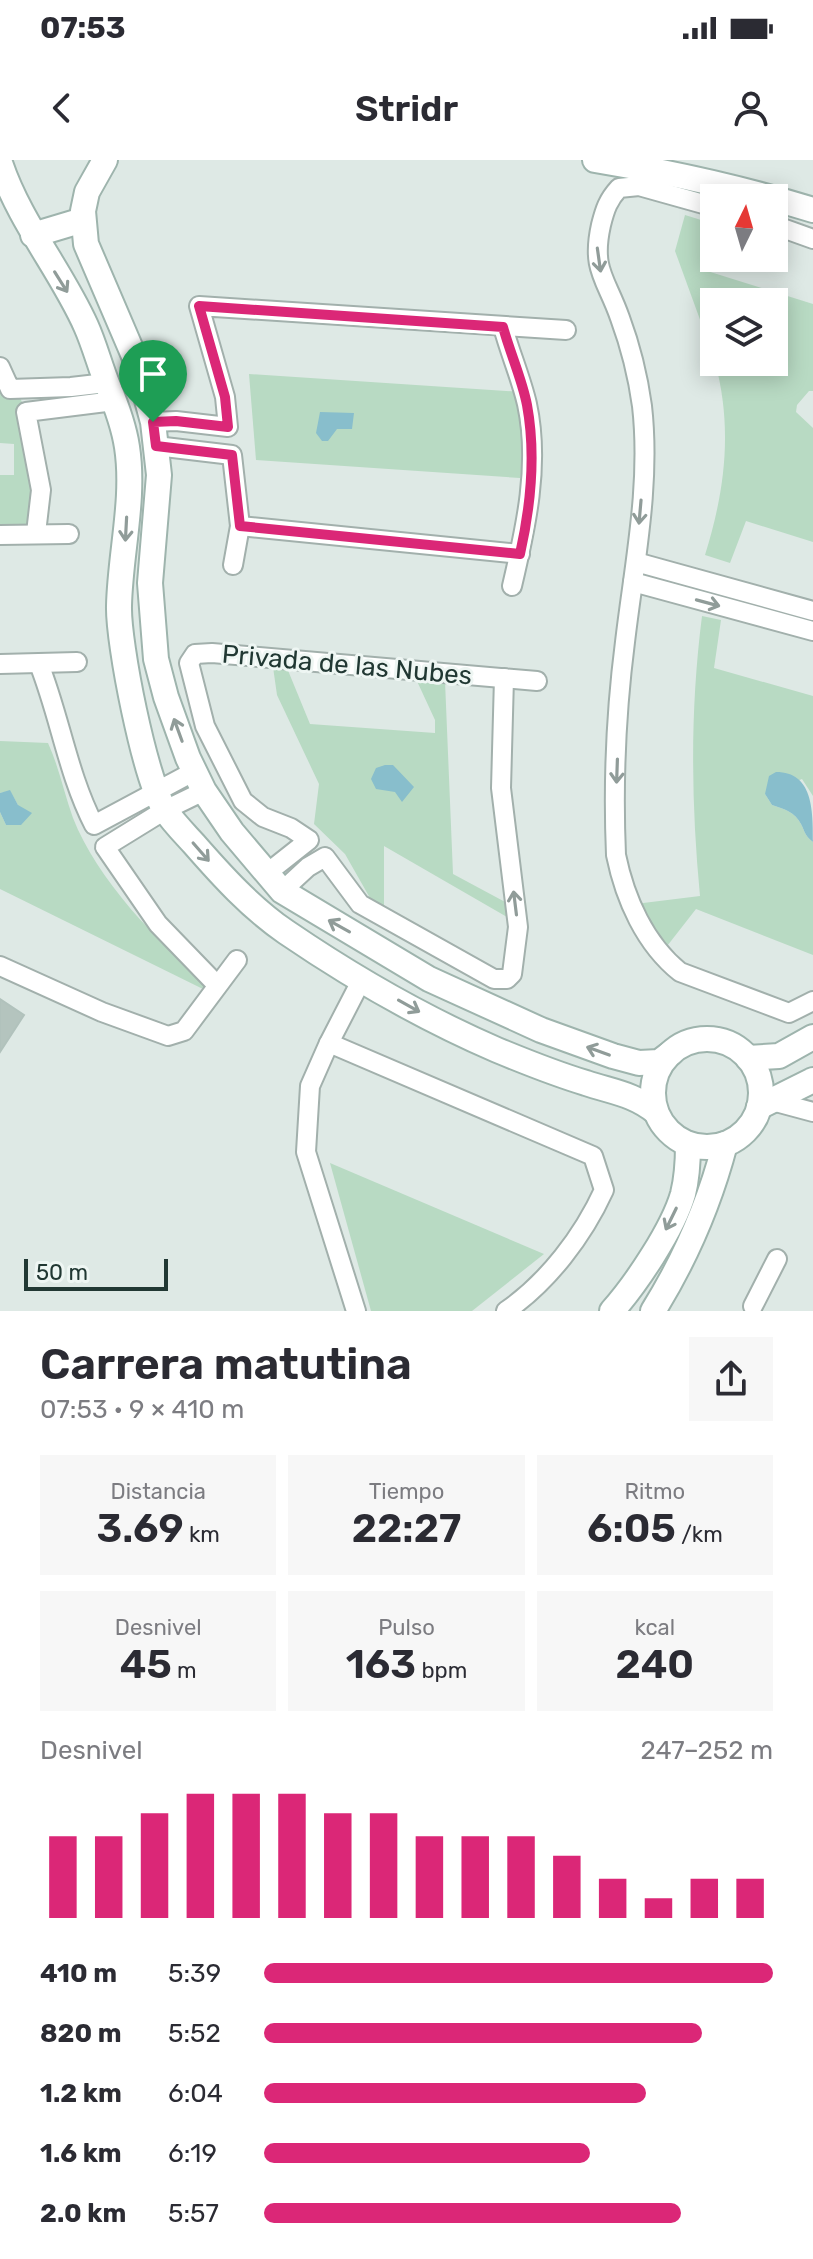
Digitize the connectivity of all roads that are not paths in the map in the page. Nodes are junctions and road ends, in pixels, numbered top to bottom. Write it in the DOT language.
graph roads {
  1 [pos="105,160"];
  2 [pos="595,160"];
  3 [pos="0,163"];
  4 [pos="700,203"];
  5 [pos="813,210"];
  6 [pos="83,220"];
  7 [pos="788,230"];
  8 [pos="33,235"];
  9 [pos="813,239"];
  10 [pos="503,327"];
  11 [pos="566,330"];
  12 [pos="0,367"];
  13 [pos="110,392"];
  14 [pos="153,422"];
  15 [pos="156,446"];
  16 [pos="240,526"];
  17 [pos="36,533"];
  18 [pos="69,534"];
  19 [pos="0,535"];
  20 [pos="520,554"];
  21 [pos="636,562"];
  22 [pos="233,565"];
  23 [pos="633,582"];
  24 [pos="512,586"];
  25 [pos="813,611"];
  26 [pos="813,631"];
  27 [pos="77,662"];
  28 [pos="0,664"];
  29 [pos="39,664"];
  30 [pos="504,678"];
  31 [pos="537,681"];
  32 [pos="199,782"];
  33 [pos="160,801"];
  34 [pos="274,883"];
  35 [pos="237,960"];
  36 [pos="0,966"];
  37 [pos="362,979"];
  38 [pos="217,985"];
  39 [pos="813,1001"];
  40 [pos="813,1037"];
  41 [pos="329,1043"];
  42 [pos="671,1053"];
  43 [pos="748,1058"];
  44 [pos="813,1080"];
  45 [pos="766,1104"];
  46 [pos="656,1112"];
  47 [pos="813,1112"];
  48 [pos="688,1144"];
  49 [pos="725,1144"];
  50 [pos="777,1259"];
  51 [pos="752,1309"];
  52 [pos="356,1311"];
  53 [pos="506,1311"];
  54 [pos="612,1311"];
  55 [pos="653,1311"];
  1 -- 6 [label="street"];
  2 -- 5 [label="street"];
  3 -- 8 [label="street"];
  4 -- 21 [label="street, one-way"];
  6 -- 8 [label="street"];
  6 -- 14 [label="street"];
  7 -- 9 [label="street"];
  8 -- 13 [label="street, one-way"];
  10 -- 11 [label="street"];
  10 -- 14 [label="street"];
  10 -- 20 [label="street"];
  12 -- 13 [label="street"];
  13 -- 17 [label="street"];
  13 -- 33 [label="street, one-way"];
  14 -- 15 [label="street"];
  15 -- 16 [label="street"];
  32 -- 15 [label="street, one-way"];
  16 -- 20 [label="street"];
  16 -- 22 [label="street"];
  17 -- 18 [label="street"];
  17 -- 19 [label="street"];
  20 -- 24 [label="street"];
  21 -- 23 [label="street"];
  21 -- 25 [label="street"];
  23 -- 26 [label="street, one-way"];
  23 -- 39 [label="street, one-way"];
  27 -- 29 [label="street"];
  28 -- 29 [label="street"];
  29 -- 33 [label="street"];
  30 -- 31 [label="street, Privada de las Nubes"];
  34 -- 30 [label="street, Privada de las Nubes, one-way"];
  30 -- 34 [label="street, Privada de las Nubes"];
  32 -- 33 [label="street"];
  32 -- 34 [label="street"];
  33 -- 37 [label="street, one-way"];
  33 -- 38 [label="street"];
  42 -- 34 [label="street, one-way"];
  35 -- 38 [label="street"];
  36 -- 38 [label="street"];
  37 -- 41 [label="street"];
  37 -- 46 [label="street, one-way"];
  40 -- 43 [label="street"];
  41 -- 52 [label="street"];
  41 -- 53 [label="street"];
  42 -- 43 [label="street"];
  42 -- 46 [label="street"];
  43 -- 45 [label="street"];
  44 -- 45 [label="street"];
  45 -- 47 [label="street"];
  45 -- 49 [label="street"];
  46 -- 48 [label="street"];
  48 -- 49 [label="street"];
  48 -- 54 [label="street, one-way"];
  49 -- 55 [label="street"];
  50 -- 51 [label="street"];
}
